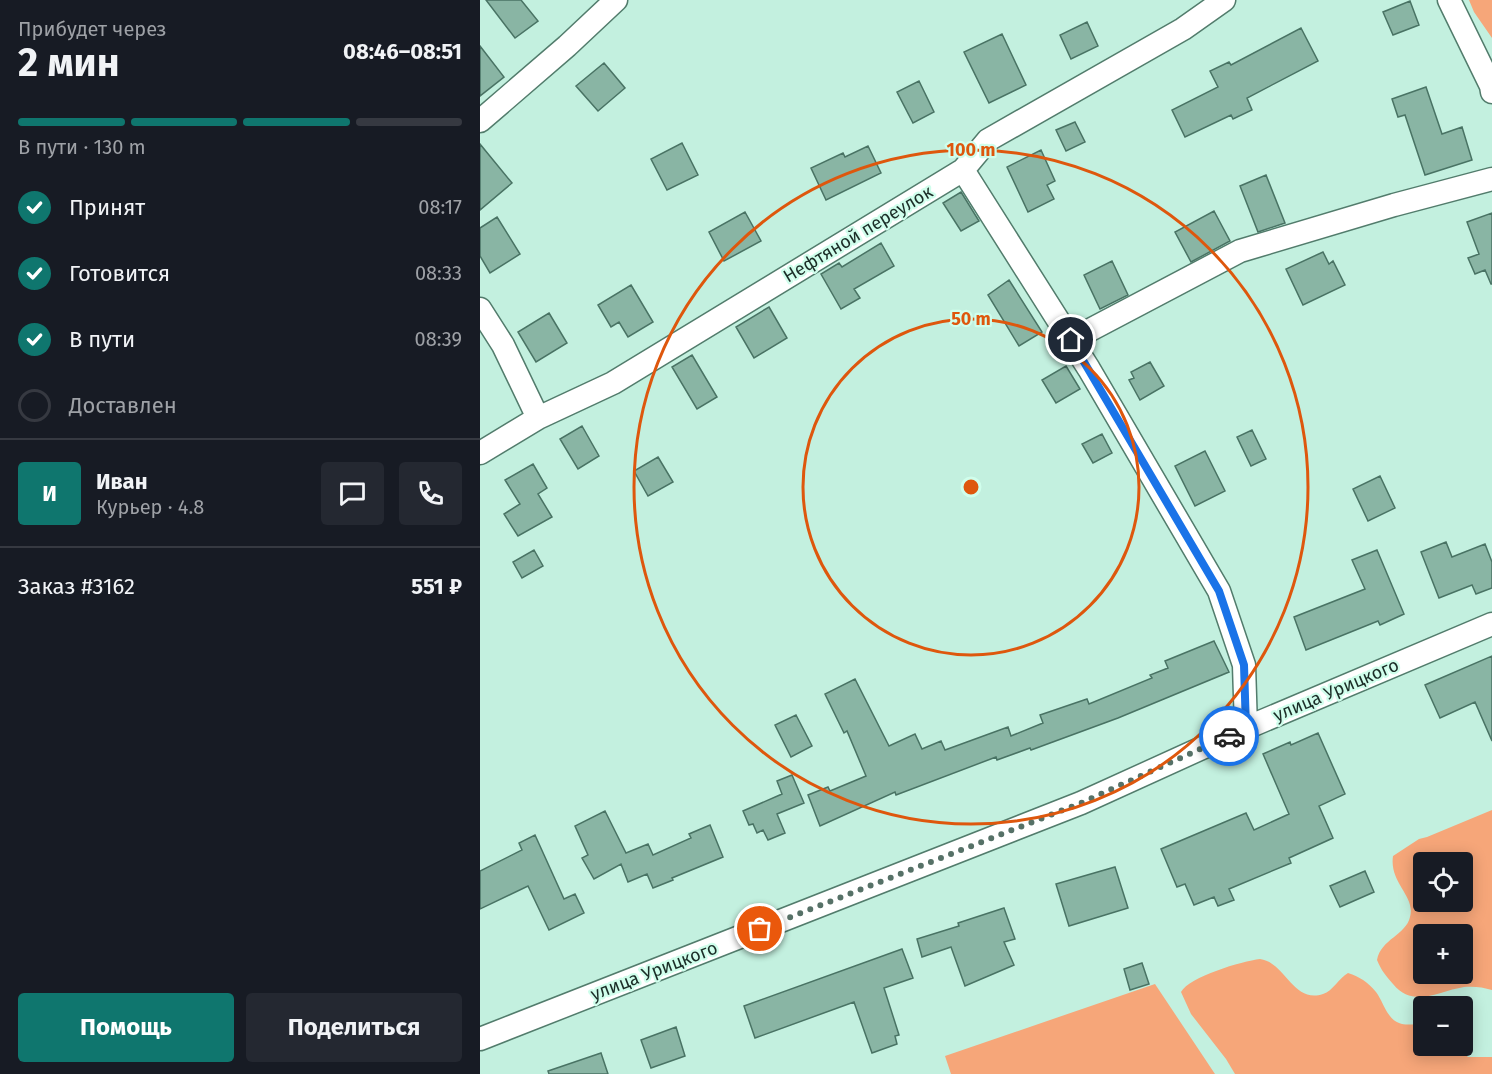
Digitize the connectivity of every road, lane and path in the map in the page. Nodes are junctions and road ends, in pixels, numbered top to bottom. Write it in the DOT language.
graph roads {
  1 [pos="616,0"];
  2 [pos="1224,0"];
  3 [pos="1449,0"];
  4 [pos="1492,92"];
  5 [pos="480,121"];
  6 [pos="963,170"];
  7 [pos="1492,179"];
  8 [pos="480,309"];
  9 [pos="1071,340"];
  10 [pos="538,418"];
  11 [pos="480,453"];
  12 [pos="1492,624"];
  13 [pos="1246,729"];
  14 [pos="480,1039"];
  1 -- 5 [label="street"];
  2 -- 6 [label="street, Нефтяной переулок"];
  3 -- 4 [label="street"];
  6 -- 9 [label="street"];
  6 -- 10 [label="street, Нефтяной переулок"];
  7 -- 9 [label="street"];
  8 -- 10 [label="street"];
  9 -- 13 [label="street"];
  10 -- 11 [label="street, Нефтяной переулок"];
  12 -- 13 [label="street, улица Урицкого"];
  13 -- 14 [label="street, улица Урицкого"];
}
